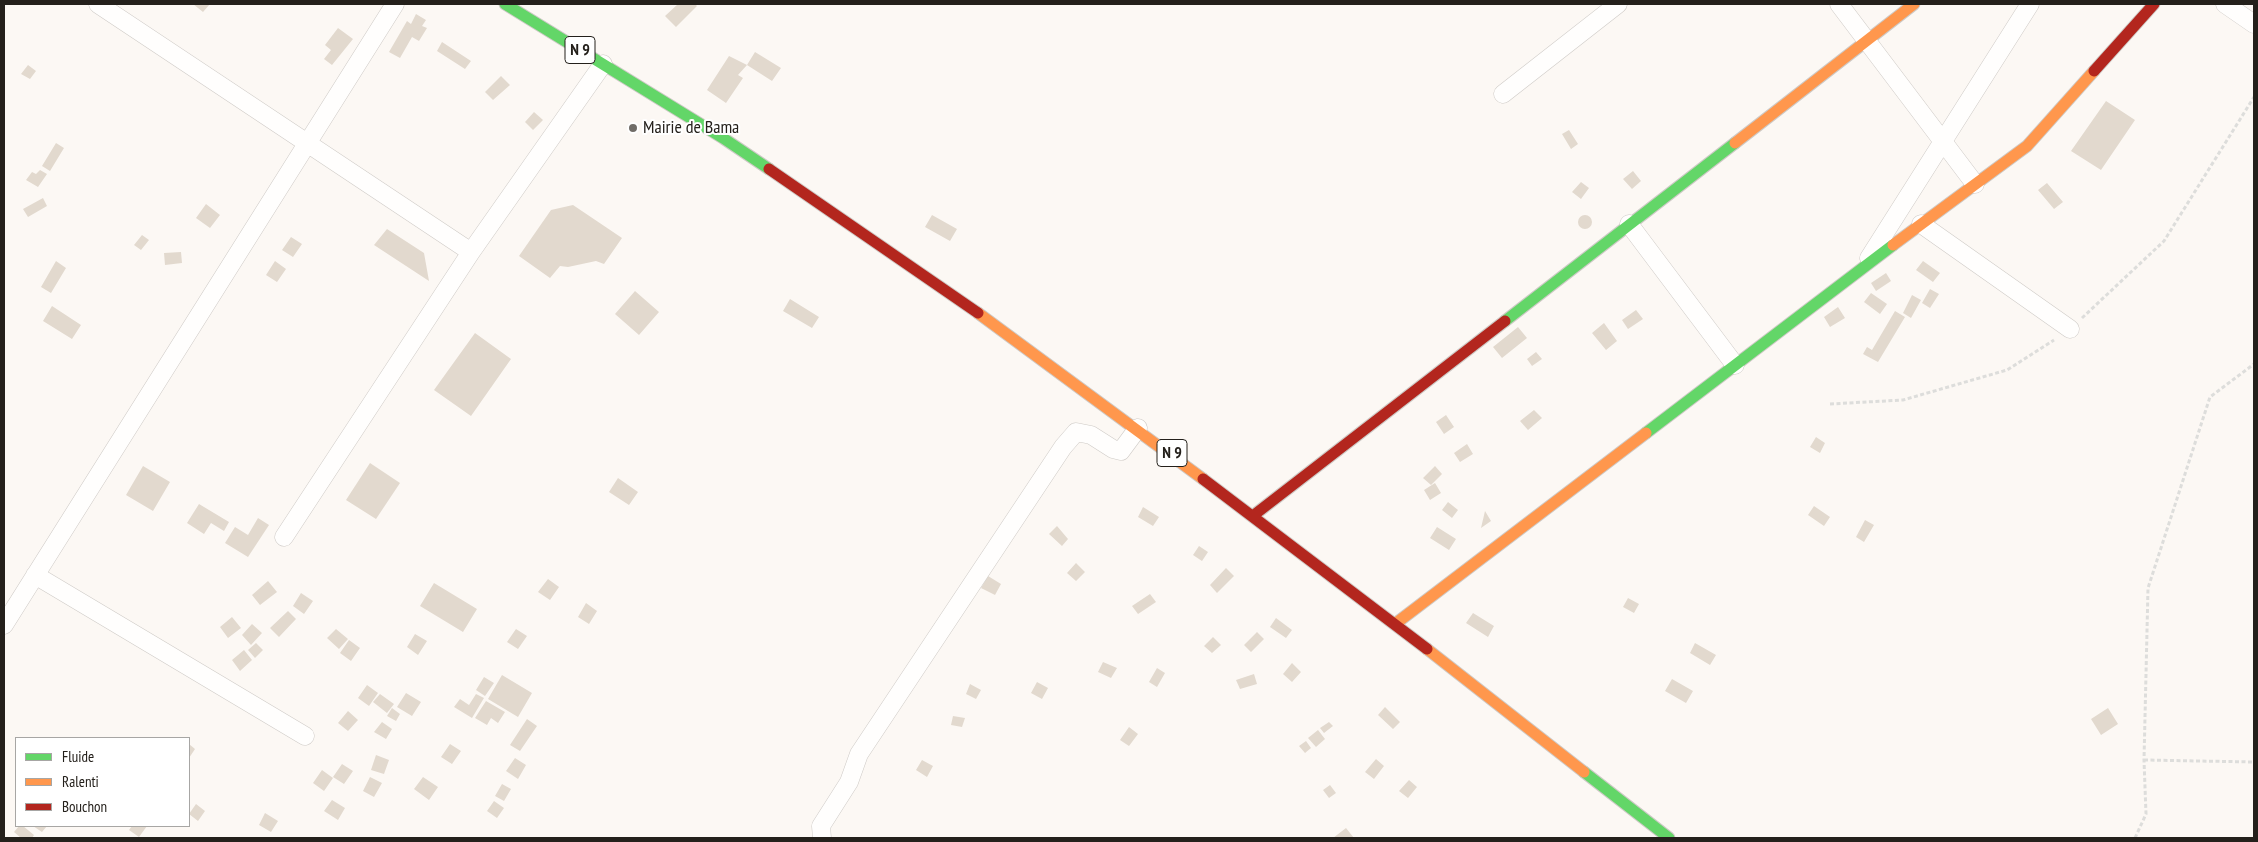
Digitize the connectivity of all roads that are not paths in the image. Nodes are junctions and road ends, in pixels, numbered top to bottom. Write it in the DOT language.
graph roads {
  1 [pos="98,4"];
  2 [pos="395,4"];
  3 [pos="505,4"];
  4 [pos="1618,4"];
  5 [pos="1839,4"];
  6 [pos="1914,4"];
  7 [pos="2030,4"];
  8 [pos="2154,4"];
  9 [pos="2225,4"];
  10 [pos="2254,24"];
  11 [pos="1866,40"];
  12 [pos="603,64"];
  13 [pos="1503,94"];
  14 [pos="1943,142"];
  15 [pos="307,143"];
  16 [pos="1975,184"];
  17 [pos="1629,224"];
  18 [pos="1921,224"];
  19 [pos="471,252"];
  20 [pos="1864,267"];
  21 [pos="2070,329"];
  22 [pos="1735,365"];
  23 [pos="1138,428"];
  24 [pos="1254,515"];
  25 [pos="284,538"];
  26 [pos="35,575"];
  27 [pos="1395,624"];
  28 [pos="4,625"];
  29 [pos="305,736"];
  30 [pos="822,838"];
  31 [pos="1669,838"];
  1 -- 15 [label="street"];
  2 -- 15 [label="street"];
  3 -- 12 [label="street, N 9"];
  4 -- 13 [label="street"];
  5 -- 11 [label="street"];
  6 -- 11 [label="street"];
  7 -- 14 [label="street"];
  8 -- 16 [label="street"];
  9 -- 10 [label="street"];
  11 -- 14 [label="street"];
  11 -- 17 [label="street"];
  12 -- 19 [label="street"];
  12 -- 23 [label="street, N 9"];
  14 -- 16 [label="street"];
  14 -- 20 [label="street"];
  15 -- 19 [label="street"];
  15 -- 26 [label="street"];
  16 -- 18 [label="street"];
  17 -- 22 [label="street"];
  17 -- 24 [label="street"];
  18 -- 20 [label="street"];
  18 -- 21 [label="street"];
  19 -- 25 [label="street"];
  20 -- 22 [label="street"];
  22 -- 27 [label="street"];
  23 -- 24 [label="street, N 9"];
  23 -- 30 [label="street"];
  24 -- 27 [label="street, N 9"];
  26 -- 28 [label="street"];
  26 -- 29 [label="street"];
  27 -- 31 [label="street, N 9"];
}
